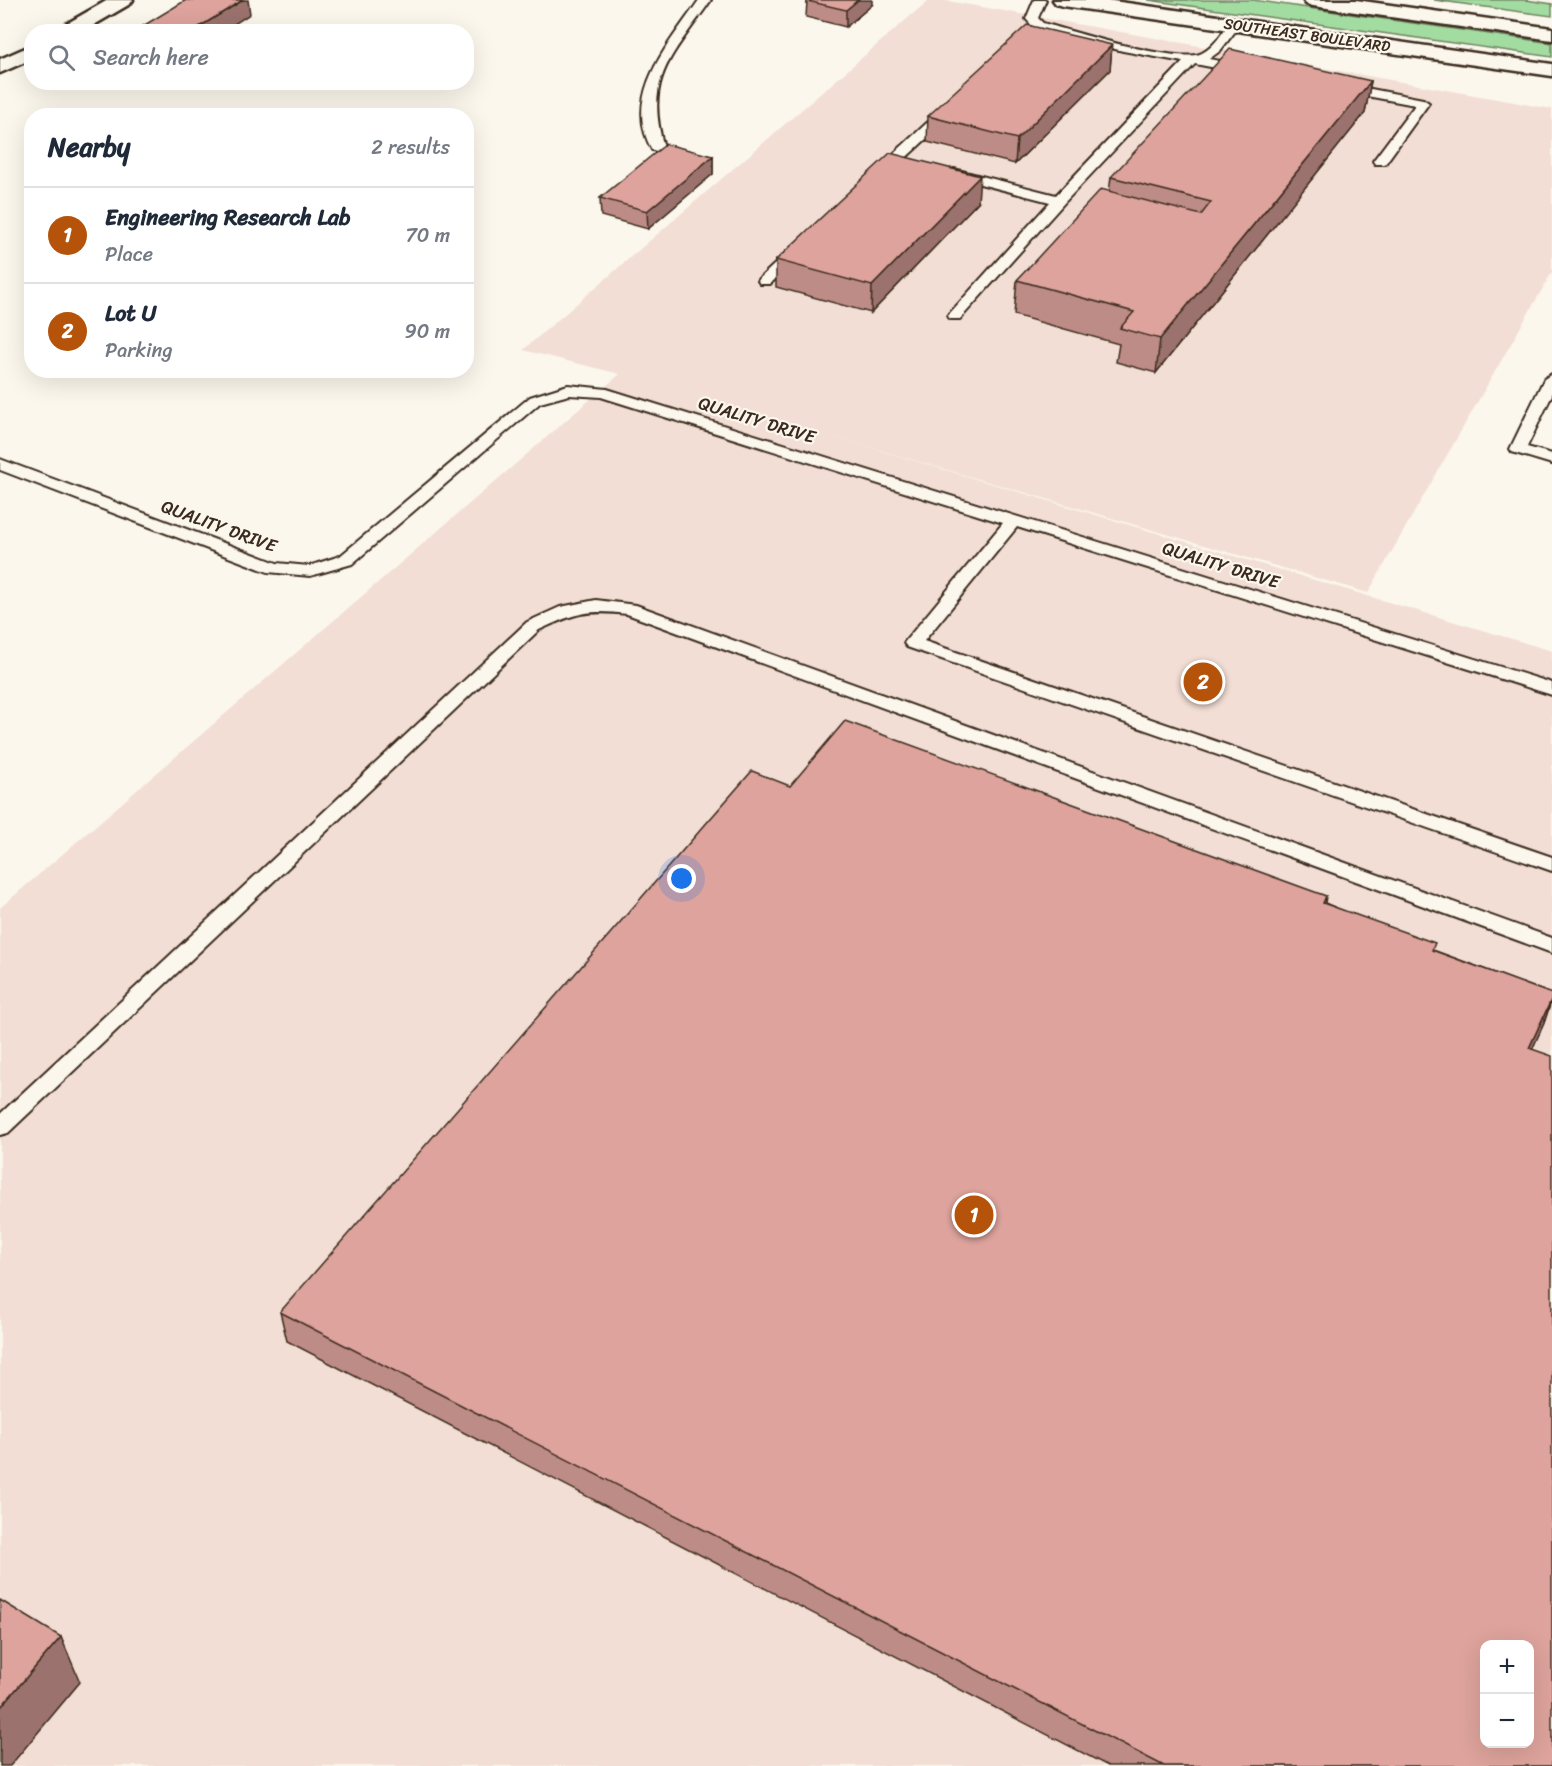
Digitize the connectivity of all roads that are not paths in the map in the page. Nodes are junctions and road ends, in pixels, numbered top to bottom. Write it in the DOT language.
graph roads {
  1 [pos="123,0"];
  2 [pos="705,0"];
  3 [pos="1040,0"];
  4 [pos="1063,0"];
  5 [pos="1313,0"];
  6 [pos="80,24"];
  7 [pos="1234,25"];
  8 [pos="1552,34"];
  9 [pos="24,55"];
  10 [pos="1192,60"];
  11 [pos="0,67"];
  12 [pos="1552,70"];
  13 [pos="1261,73"];
  14 [pos="1330,86"];
  15 [pos="955,104"];
  16 [pos="657,147"];
  17 [pos="1380,161"];
  18 [pos="943,170"];
  19 [pos="870,183"];
  20 [pos="1059,200"];
  21 [pos="809,240"];
  22 [pos="765,281"];
  23 [pos="955,316"];
  24 [pos="1552,379"];
  25 [pos="1552,459"];
  26 [pos="0,464"];
  27 [pos="1013,521"];
  28 [pos="1552,689"];
  29 [pos="1552,864"];
  30 [pos="1552,946"];
  31 [pos="0,1127"];
  1 -- 6 [label="street"];
  2 -- 16 [label="lane"];
  3 -- 10 [label="lane"];
  4 -- 7 [label="street, SOUTHEAST BOULEVARD"];
  5 -- 8 [label="street"];
  7 -- 10 [label="lane"];
  7 -- 12 [label="street, SOUTHEAST BOULEVARD"];
  9 -- 11 [label="street"];
  10 -- 13 [label="lane"];
  10 -- 20 [label="lane"];
  14 -- 17 [label="lane"];
  15 -- 19 [label="lane"];
  18 -- 20 [label="lane"];
  20 -- 23 [label="lane"];
  21 -- 22 [label="lane"];
  24 -- 25 [label="lane"];
  26 -- 27 [label="lane, QUALITY DRIVE"];
  27 -- 28 [label="lane, QUALITY DRIVE"];
  27 -- 29 [label="lane"];
  30 -- 31 [label="lane"];
}
